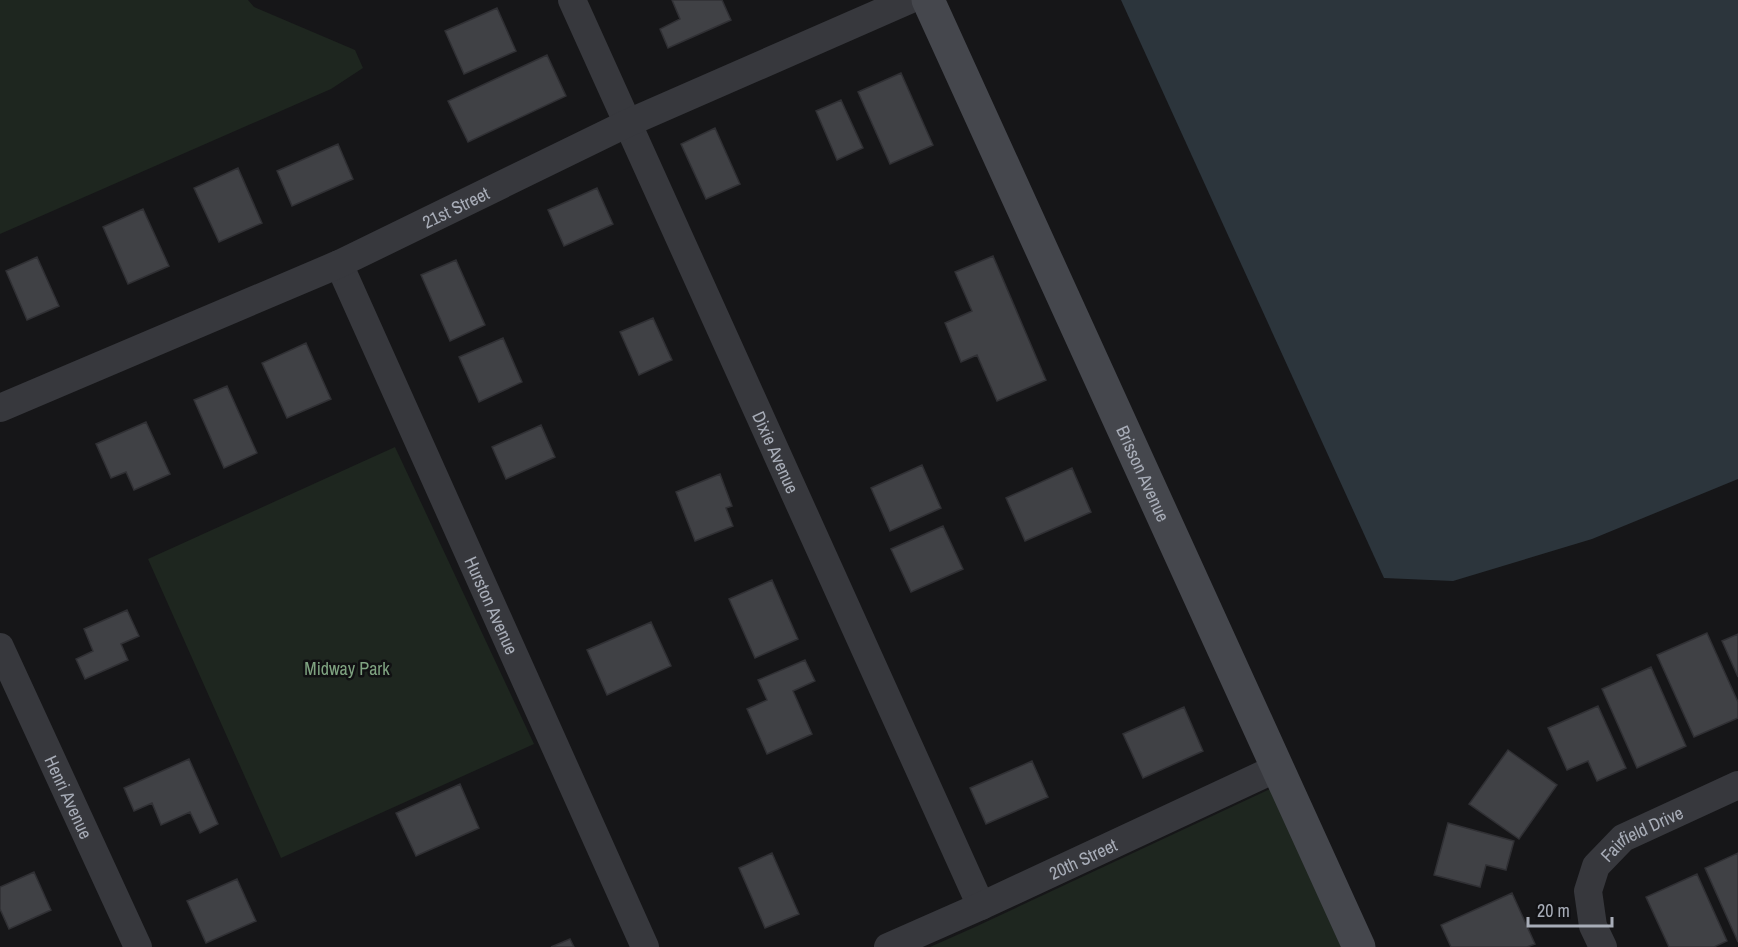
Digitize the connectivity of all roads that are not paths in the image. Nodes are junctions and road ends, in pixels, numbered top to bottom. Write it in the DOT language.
graph roads {
  1 [pos="572,0"];
  2 [pos="909,0"];
  3 [pos="928,0"];
  4 [pos="628,123"];
  5 [pos="339,264"];
  6 [pos="0,408"];
  7 [pos="0,647"];
  8 [pos="1277,768"];
  9 [pos="1738,785"];
  10 [pos="981,906"];
  11 [pos="138,947"];
  12 [pos="645,947"];
  13 [pos="888,947"];
  14 [pos="1359,947"];
  15 [pos="1603,947"];
  1 -- 4 [label="street, Dixie Avenue"];
  2 -- 4 [label="street, 21st Street"];
  3 -- 8 [label="street, Brisson Avenue"];
  4 -- 5 [label="street, 21st Street"];
  4 -- 10 [label="street, Dixie Avenue"];
  5 -- 6 [label="street, 21st Street"];
  5 -- 12 [label="street, Hurston Avenue"];
  7 -- 11 [label="street, Henri Avenue"];
  8 -- 10 [label="street, 20th Street"];
  8 -- 14 [label="street, Brisson Avenue"];
  9 -- 15 [label="street, Fairfield Drive"];
  10 -- 13 [label="street, 20th Street"];
}
